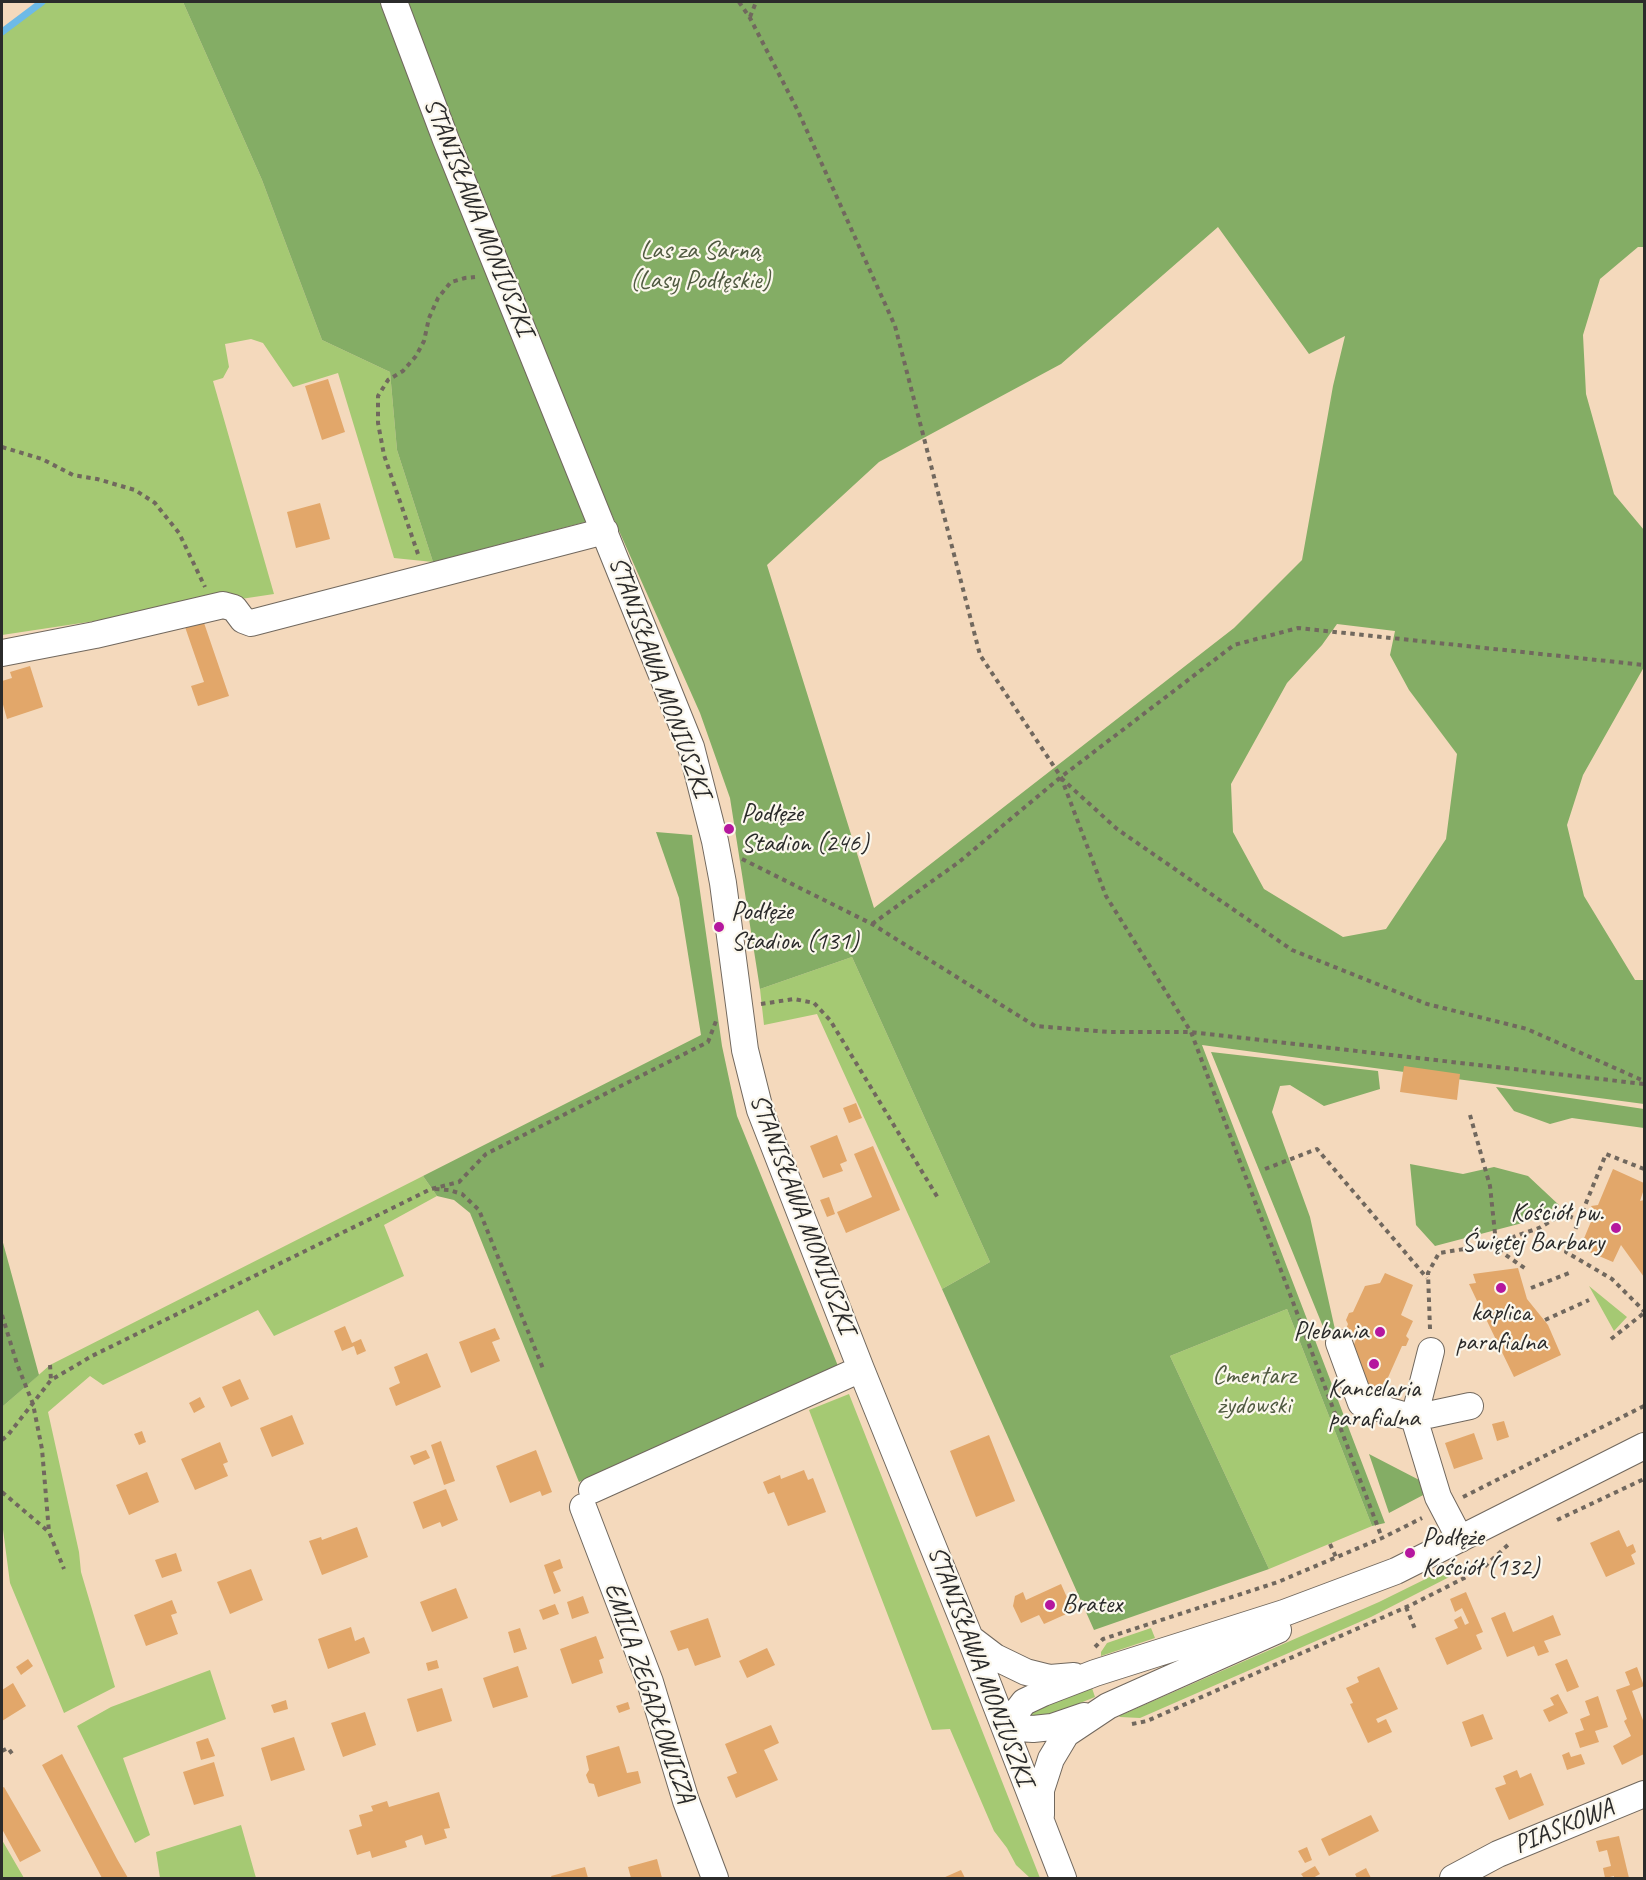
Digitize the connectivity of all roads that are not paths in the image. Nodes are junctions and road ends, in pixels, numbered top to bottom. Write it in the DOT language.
graph roads {
  1 [pos="394,2"];
  2 [pos="605,531"];
  3 [pos="2,653"];
  4 [pos="1339,1343"];
  5 [pos="1431,1351"];
  6 [pos="861,1369"];
  7 [pos="1470,1406"];
  8 [pos="1414,1418"];
  9 [pos="1644,1446"];
  10 [pos="1460,1539"];
  11 [pos="1396,1571"];
  12 [pos="970,1638"];
  13 [pos="1091,1663"];
  14 [pos="1117,1715"];
  15 [pos="1005,1728"];
  16 [pos="1644,1794"];
  17 [pos="1041,1824"];
  18 [pos="715,1878"];
  19 [pos="1063,1878"];
  20 [pos="1453,1878"];
  1 -- 2 [label="street, STANISŁAWA MONIUSZKI"];
  2 -- 3 [label="street, STANISŁAWA MONIUSZKI"];
  2 -- 6 [label="street, STANISŁAWA MONIUSZKI"];
  4 -- 8 [label="street"];
  5 -- 8 [label="street"];
  6 -- 12 [label="street, STANISŁAWA MONIUSZKI"];
  6 -- 18 [label="street, EMILA ZEGADŁOWICZA"];
  7 -- 8 [label="street"];
  8 -- 10 [label="street"];
  9 -- 10 [label="street"];
  10 -- 11 [label="street"];
  11 -- 13 [label="street"];
  11 -- 14 [label="street"];
  12 -- 13 [label="street"];
  12 -- 15 [label="street, STANISŁAWA MONIUSZKI"];
  13 -- 15 [label="street"];
  14 -- 15 [label="street"];
  14 -- 17 [label="street"];
  15 -- 17 [label="street, STANISŁAWA MONIUSZKI"];
  16 -- 20 [label="street, PIASKOWA"];
  17 -- 19 [label="street, STANISŁAWA MONIUSZKI"];
}
